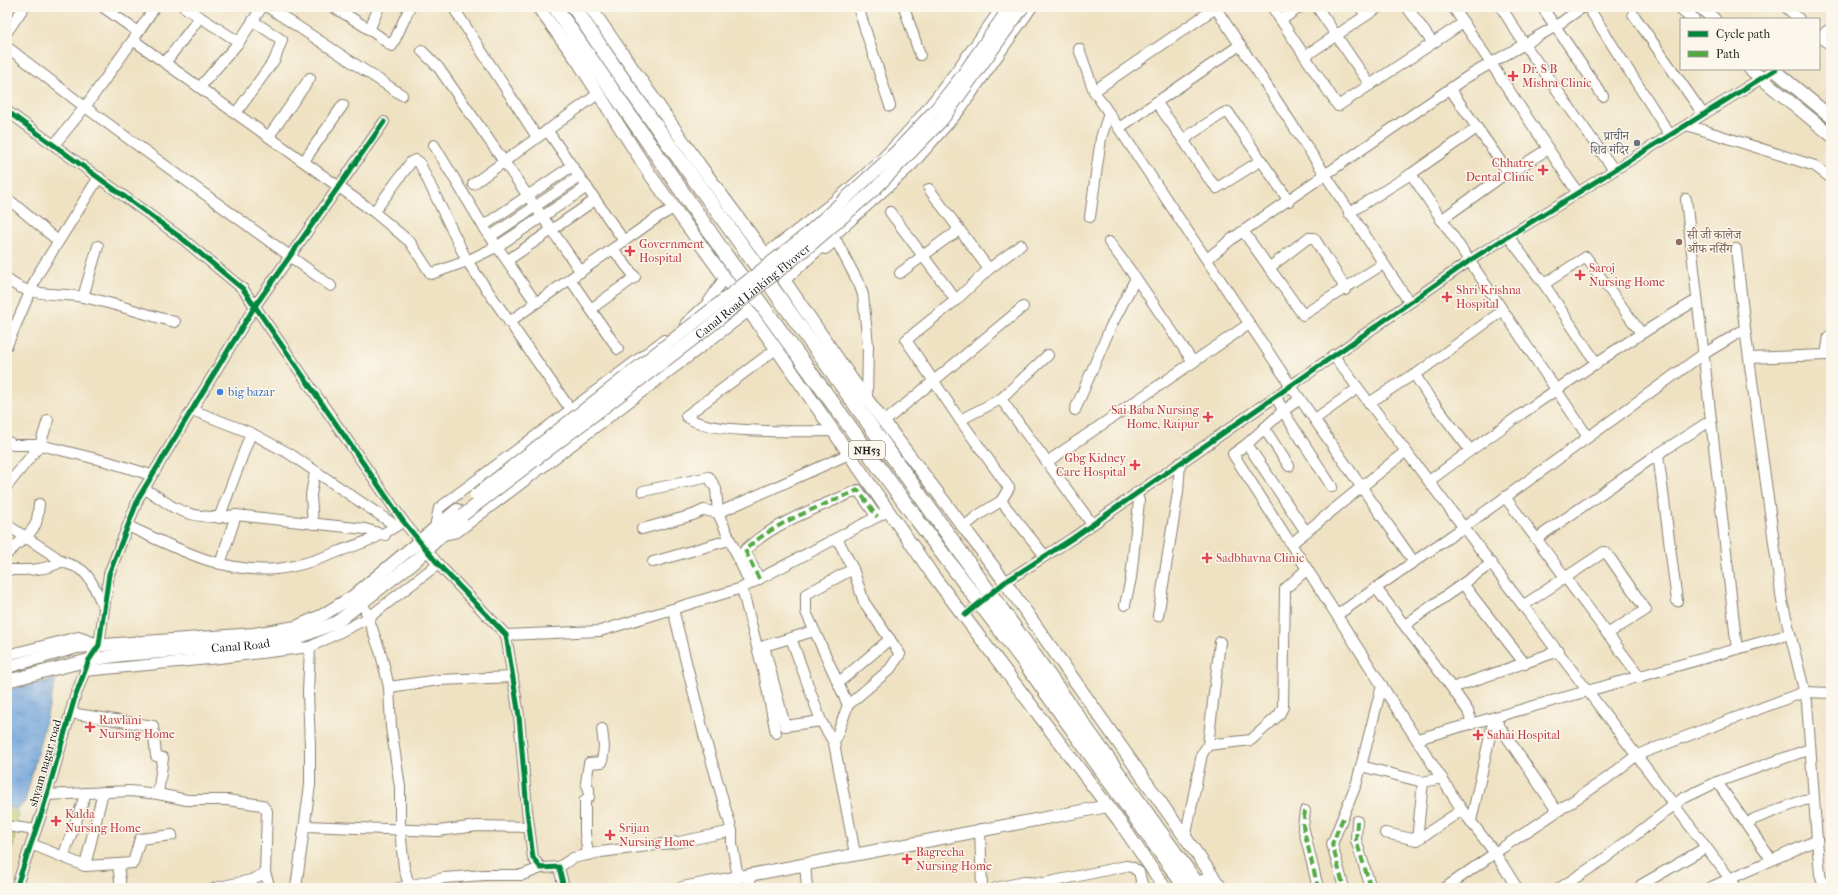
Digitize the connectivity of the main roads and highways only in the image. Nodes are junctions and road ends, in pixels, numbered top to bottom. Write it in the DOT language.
graph roads {
  1 [pos="538,7"];
  2 [pos="556,7"];
  3 [pos="574,7"];
  4 [pos="590,7"];
  5 [pos="1010,7"];
  6 [pos="1023,7"];
  7 [pos="1679,7"];
  8 [pos="1700,7"];
  9 [pos="1692,18"];
  10 [pos="1713,18"];
  11 [pos="1751,70"];
  12 [pos="1775,70"];
  13 [pos="1831,117"];
  14 [pos="1831,135"];
  15 [pos="460,513"];
  16 [pos="439,531"];
  17 [pos="7,667"];
  18 [pos="7,681"];
  19 [pos="1108,806"];
  20 [pos="1211,876"];
  21 [pos="1195,887"];
  22 [pos="682,888"];
  23 [pos="1165,888"];
  24 [pos="1221,888"];
  1 -- 19 [label="main road"];
  2 -- 21 [label="highway, NH53"];
  3 -- 21 [label="highway, NH53"];
  4 -- 20 [label="main road"];
  5 -- 15 [label="main road, Canal Road Linking Flyover, bridge"];
  6 -- 15 [label="main road, Canal Road Linking Flyover, bridge"];
  7 -- 9 [label="main road"];
  8 -- 10 [label="main road"];
  11 -- 14 [label="main road"];
  12 -- 13 [label="main road"];
  15 -- 16 [label="main road, Canal Road Linking Flyover"];
  16 -- 17 [label="main road, Canal Road"];
  16 -- 18 [label="main road, Canal Road"];
  19 -- 22 [label="main road"];
  19 -- 23 [label="main road"];
  20 -- 21 [label="highway"];
  20 -- 24 [label="main road"];
}
